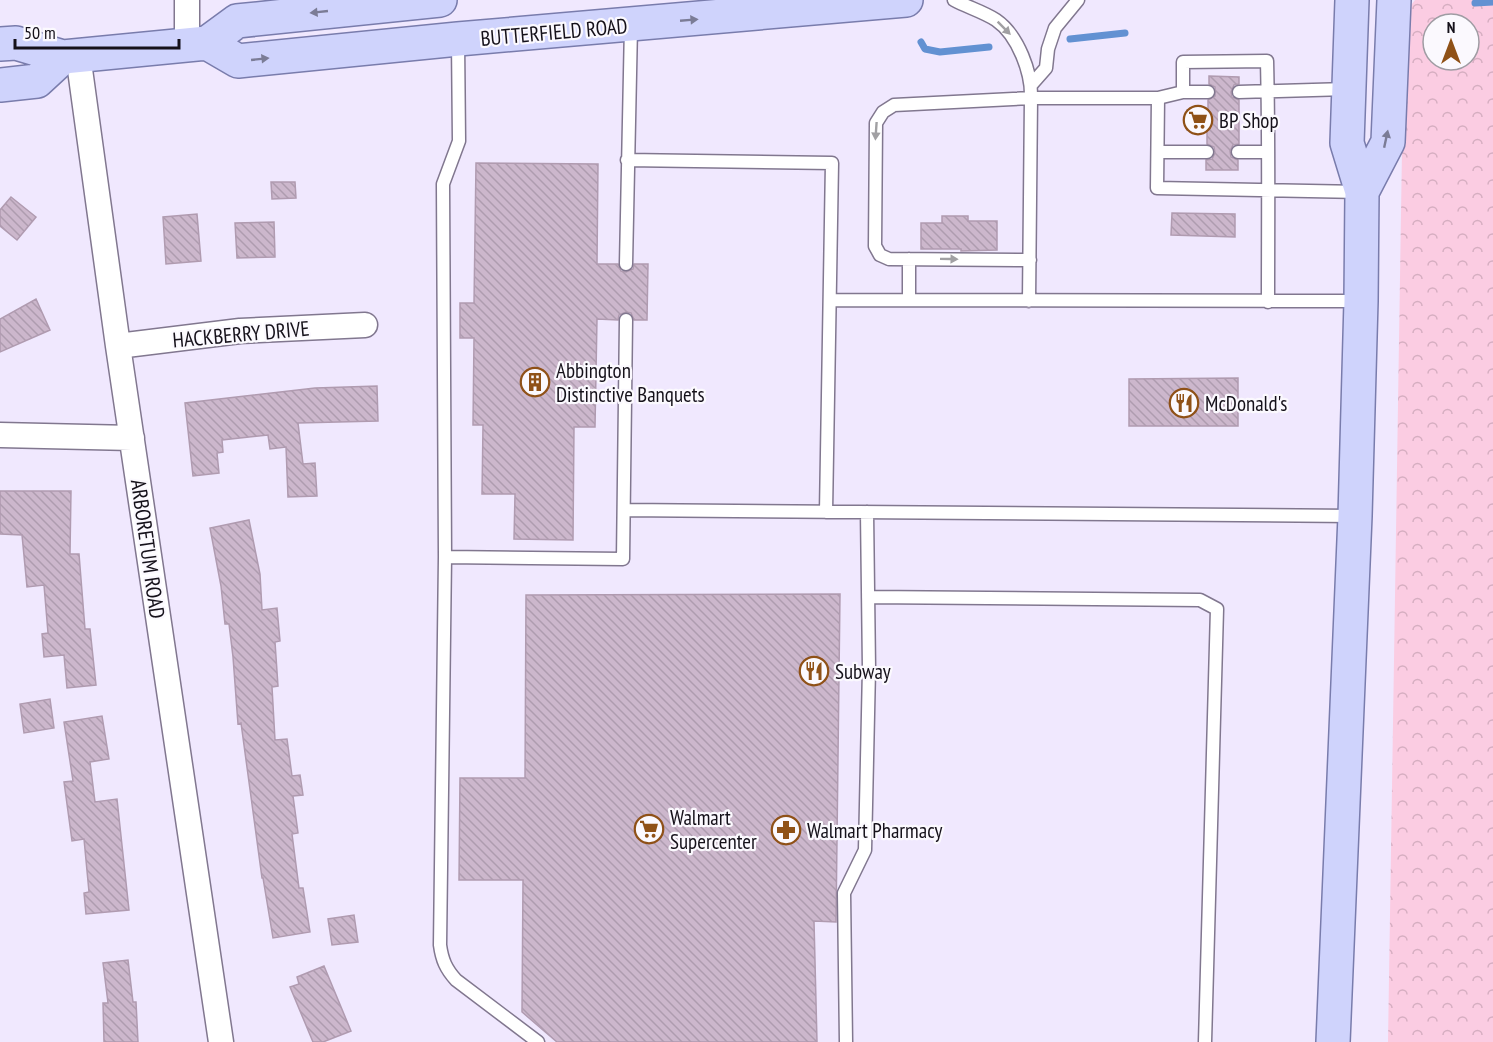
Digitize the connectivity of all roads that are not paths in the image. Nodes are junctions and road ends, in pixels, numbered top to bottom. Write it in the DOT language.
graph roads {
  1 [pos="188,0"];
  2 [pos="440,0"];
  3 [pos="906,0"];
  4 [pos="954,0"];
  5 [pos="1078,0"];
  6 [pos="1352,0"];
  7 [pos="1394,0"];
  8 [pos="631,25"];
  9 [pos="458,39"];
  10 [pos="0,44"];
  11 [pos="197,44"];
  12 [pos="71,56"];
  13 [pos="0,85"];
  14 [pos="1032,85"];
  15 [pos="1348,89"];
  16 [pos="1183,92"];
  17 [pos="1208,92"];
  18 [pos="1239,92"];
  19 [pos="1268,92"];
  20 [pos="1031,98"];
  21 [pos="1158,98"];
  22 [pos="1158,152"];
  23 [pos="1206,152"];
  24 [pos="1238,152"];
  25 [pos="1268,152"];
  26 [pos="627,160"];
  27 [pos="1268,190"];
  28 [pos="1362,192"];
  29 [pos="909,259"];
  30 [pos="1030,260"];
  31 [pos="626,264"];
  32 [pos="830,300"];
  33 [pos="909,300"];
  34 [pos="1029,301"];
  35 [pos="1361,301"];
  36 [pos="1268,302"];
  37 [pos="626,320"];
  38 [pos="365,324"];
  39 [pos="118,346"];
  40 [pos="0,435"];
  41 [pos="132,438"];
  42 [pos="624,510"];
  43 [pos="826,512"];
  44 [pos="867,512"];
  45 [pos="1355,516"];
  46 [pos="445,557"];
  47 [pos="868,597"];
  48 [pos="221,1042"];
  49 [pos="538,1042"];
  50 [pos="846,1042"];
  51 [pos="1205,1042"];
  52 [pos="1333,1042"];
  1 -- 11 [label="street"];
  2 -- 11 [label="main road, one-way"];
  8 -- 3 [label="main road, BUTTERFIELD ROAD, one-way"];
  4 -- 14 [label="lane, one-way"];
  5 -- 14 [label="lane"];
  6 -- 15 [label="main road"];
  28 -- 7 [label="main road, one-way"];
  8 -- 9 [label="main road, BUTTERFIELD ROAD"];
  8 -- 26 [label="lane"];
  11 -- 9 [label="main road, BUTTERFIELD ROAD, one-way"];
  9 -- 46 [label="lane"];
  10 -- 12 [label="main road"];
  11 -- 12 [label="main road"];
  12 -- 13 [label="main road"];
  12 -- 39 [label="street, ARBORETUM ROAD"];
  14 -- 20 [label="lane"];
  15 -- 19 [label="lane"];
  15 -- 28 [label="main road"];
  16 -- 17 [label="lane"];
  16 -- 19 [label="lane"];
  16 -- 21 [label="lane"];
  18 -- 19 [label="lane"];
  19 -- 25 [label="lane"];
  20 -- 21 [label="lane"];
  20 -- 29 [label="lane, one-way"];
  20 -- 30 [label="lane"];
  21 -- 22 [label="lane"];
  22 -- 23 [label="lane"];
  22 -- 27 [label="lane"];
  24 -- 25 [label="lane"];
  25 -- 27 [label="lane"];
  26 -- 31 [label="lane"];
  26 -- 32 [label="lane"];
  27 -- 28 [label="lane"];
  27 -- 36 [label="lane"];
  28 -- 35 [label="main road"];
  29 -- 30 [label="lane, one-way"];
  29 -- 33 [label="lane"];
  30 -- 34 [label="lane"];
  32 -- 33 [label="lane"];
  32 -- 43 [label="lane"];
  33 -- 34 [label="lane"];
  34 -- 36 [label="lane"];
  35 -- 36 [label="lane"];
  35 -- 45 [label="main road"];
  37 -- 42 [label="lane"];
  38 -- 39 [label="street, HACKBERRY DRIVE"];
  39 -- 41 [label="street, ARBORETUM ROAD"];
  40 -- 41 [label="street"];
  41 -- 48 [label="street, ARBORETUM ROAD"];
  42 -- 43 [label="lane"];
  42 -- 46 [label="lane"];
  43 -- 44 [label="lane"];
  44 -- 45 [label="lane"];
  44 -- 47 [label="lane"];
  45 -- 52 [label="main road"];
  46 -- 49 [label="lane"];
  47 -- 50 [label="lane"];
  47 -- 51 [label="lane"];
}
